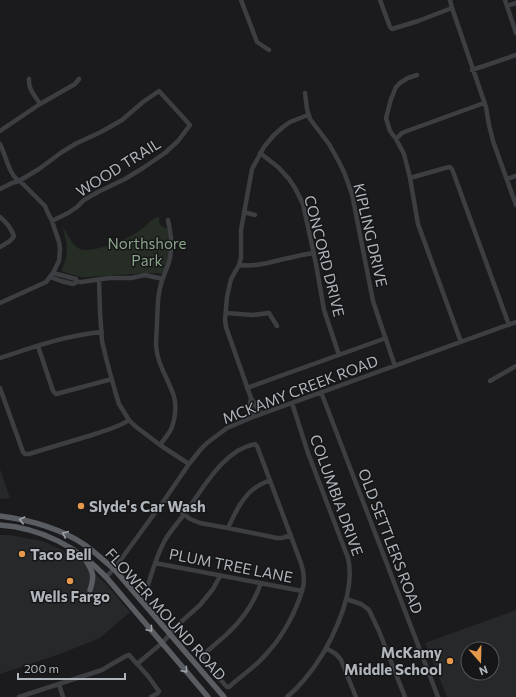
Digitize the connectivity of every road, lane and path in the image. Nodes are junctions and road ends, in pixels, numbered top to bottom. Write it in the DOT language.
graph roads {
  1 [pos="241,0"];
  2 [pos="380,0"];
  3 [pos="450,0"];
  4 [pos="505,0"];
  5 [pos="516,3"];
  6 [pos="507,6"];
  7 [pos="452,8"];
  8 [pos="516,34"];
  9 [pos="269,50"];
  10 [pos="516,55"];
  11 [pos="472,70"];
  12 [pos="417,75"];
  13 [pos="29,79"];
  14 [pos="79,79"];
  15 [pos="305,93"];
  16 [pos="40,104"];
  17 [pos="484,104"];
  18 [pos="308,115"];
  19 [pos="0,131"];
  20 [pos="396,139"];
  21 [pos="0,144"];
  22 [pos="260,152"];
  23 [pos="516,176"];
  24 [pos="410,178"];
  25 [pos="507,179"];
  26 [pos="18,181"];
  27 [pos="0,189"];
  28 [pos="516,205"];
  29 [pos="244,212"];
  30 [pos="255,215"];
  31 [pos="0,217"];
  32 [pos="168,220"];
  33 [pos="52,221"];
  34 [pos="0,247"];
  35 [pos="314,253"];
  36 [pos="239,265"];
  37 [pos="51,275"];
  38 [pos="163,279"];
  39 [pos="99,280"];
  40 [pos="0,303"];
  41 [pos="226,313"];
  42 [pos="516,322"];
  43 [pos="509,325"];
  44 [pos="277,326"];
  45 [pos="102,332"];
  46 [pos="386,338"];
  47 [pos="461,342"];
  48 [pos="38,346"];
  49 [pos="340,355"];
  50 [pos="0,358"];
  51 [pos="395,366"];
  52 [pos="516,366"];
  53 [pos="112,379"];
  54 [pos="490,381"];
  55 [pos="0,388"];
  56 [pos="247,388"];
  57 [pos="321,392"];
  58 [pos="251,398"];
  59 [pos="292,403"];
  60 [pos="261,414"];
  61 [pos="253,417"];
  62 [pos="129,420"];
  63 [pos="160,445"];
  64 [pos="189,464"];
  65 [pos="270,480"];
  66 [pos="165,500"];
  67 [pos="185,514"];
  68 [pos="0,516"];
  69 [pos="0,525"];
  70 [pos="44,525"];
  71 [pos="228,528"];
  72 [pos="42,534"];
  73 [pos="291,535"];
  74 [pos="83,555"];
  75 [pos="155,563"];
  76 [pos="114,569"];
  77 [pos="220,576"];
  78 [pos="106,577"];
  79 [pos="261,583"];
  80 [pos="148,588"];
  81 [pos="90,590"];
  82 [pos="302,591"];
  83 [pos="346,599"];
  84 [pos="170,634"];
  85 [pos="162,643"];
  86 [pos="326,648"];
  87 [pos="137,664"];
  88 [pos="59,684"];
  89 [pos="19,697"];
  90 [pos="63,697"];
  91 [pos="151,697"];
  92 [pos="208,697"];
  93 [pos="224,697"];
  94 [pos="287,697"];
  95 [pos="356,697"];
  96 [pos="405,697"];
  97 [pos="438,697"];
  1 -- 9 [label="street"];
  2 -- 7 [label="street"];
  3 -- 7 [label="street"];
  4 -- 6 [label="street"];
  5 -- 6 [label="street"];
  6 -- 8 [label="street"];
  7 -- 11 [label="street"];
  10 -- 11 [label="street"];
  11 -- 17 [label="street"];
  12 -- 20 [label="street"];
  13 -- 16 [label="street"];
  14 -- 16 [label="street"];
  15 -- 18 [label="street, KIPLING DRIVE"];
  16 -- 19 [label="street"];
  17 -- 20 [label="street"];
  17 -- 25 [label="street"];
  18 -- 22 [label="street"];
  18 -- 46 [label="street, KIPLING DRIVE"];
  20 -- 24 [label="street"];
  21 -- 26 [label="street"];
  22 -- 29 [label="street"];
  22 -- 35 [label="street, CONCORD DRIVE"];
  23 -- 25 [label="street"];
  24 -- 43 [label="street"];
  24 -- 47 [label="street"];
  25 -- 28 [label="street"];
  26 -- 27 [label="street"];
  26 -- 33 [label="street"];
  26 -- 33 [label="street, WOOD TRAIL"];
  29 -- 30 [label="street"];
  29 -- 36 [label="street"];
  31 -- 34 [label="street"];
  32 -- 38 [label="street"];
  33 -- 37 [label="street"];
  35 -- 36 [label="street"];
  35 -- 49 [label="street, CONCORD DRIVE"];
  36 -- 41 [label="street"];
  37 -- 39 [label="street"];
  37 -- 40 [label="street"];
  38 -- 39 [label="street"];
  38 -- 63 [label="street"];
  39 -- 45 [label="street"];
  41 -- 44 [label="street"];
  41 -- 56 [label="street"];
  42 -- 43 [label="street, MCKAMY CREEK ROAD"];
  43 -- 47 [label="street, MCKAMY CREEK ROAD"];
  45 -- 48 [label="street"];
  45 -- 53 [label="street"];
  46 -- 49 [label="street"];
  46 -- 51 [label="street, KIPLING DRIVE"];
  47 -- 51 [label="street, MCKAMY CREEK ROAD"];
  48 -- 50 [label="street"];
  48 -- 53 [label="street"];
  49 -- 56 [label="street"];
  51 -- 57 [label="street, MCKAMY CREEK ROAD"];
  52 -- 54 [label="street"];
  53 -- 62 [label="street"];
  55 -- 62 [label="street"];
  56 -- 58 [label="street"];
  57 -- 59 [label="street, MCKAMY CREEK ROAD"];
  57 -- 97 [label="street, OLD SETTLERS ROAD"];
  58 -- 60 [label="street"];
  58 -- 61 [label="street"];
  59 -- 60 [label="street, MCKAMY CREEK ROAD"];
  59 -- 83 [label="street, COLUMBIA DRIVE"];
  60 -- 61 [label="street, MCKAMY CREEK ROAD"];
  61 -- 64 [label="street, MCKAMY CREEK ROAD"];
  62 -- 63 [label="street"];
  63 -- 64 [label="street"];
  64 -- 66 [label="street, MCKAMY CREEK ROAD"];
  65 -- 67 [label="street"];
  65 -- 71 [label="street"];
  65 -- 73 [label="street"];
  66 -- 67 [label="street"];
  66 -- 76 [label="street, MCKAMY CREEK ROAD"];
  67 -- 71 [label="street"];
  67 -- 75 [label="street"];
  70 -- 68 [label="main road, FLOWER MOUND ROAD, one-way"];
  69 -- 72 [label="main road, FLOWER MOUND ROAD"];
  70 -- 72 [label="main road"];
  76 -- 70 [label="main road, FLOWER MOUND ROAD, one-way"];
  71 -- 73 [label="street"];
  72 -- 74 [label="main road, FLOWER MOUND ROAD"];
  73 -- 82 [label="street"];
  74 -- 78 [label="main road, FLOWER MOUND ROAD"];
  74 -- 81 [label="main road"];
  75 -- 77 [label="street, PLUM TREE LANE"];
  75 -- 80 [label="street"];
  76 -- 78 [label="street, MCKAMY CREEK ROAD"];
  76 -- 84 [label="main road, FLOWER MOUND ROAD"];
  77 -- 79 [label="street, PLUM TREE LANE"];
  77 -- 84 [label="street"];
  78 -- 85 [label="main road, FLOWER MOUND ROAD, one-way"];
  79 -- 82 [label="street, PLUM TREE LANE"];
  79 -- 82 [label="street"];
  83 -- 86 [label="street, COLUMBIA DRIVE"];
  83 -- 96 [label="street"];
  84 -- 85 [label="street"];
  84 -- 93 [label="main road, FLOWER MOUND ROAD"];
  85 -- 87 [label="street"];
  85 -- 92 [label="main road, FLOWER MOUND ROAD, one-way"];
  86 -- 94 [label="street, COLUMBIA DRIVE"];
  86 -- 95 [label="street"];
  87 -- 88 [label="street"];
  87 -- 91 [label="street"];
  88 -- 89 [label="street"];
  88 -- 90 [label="street"];
}
